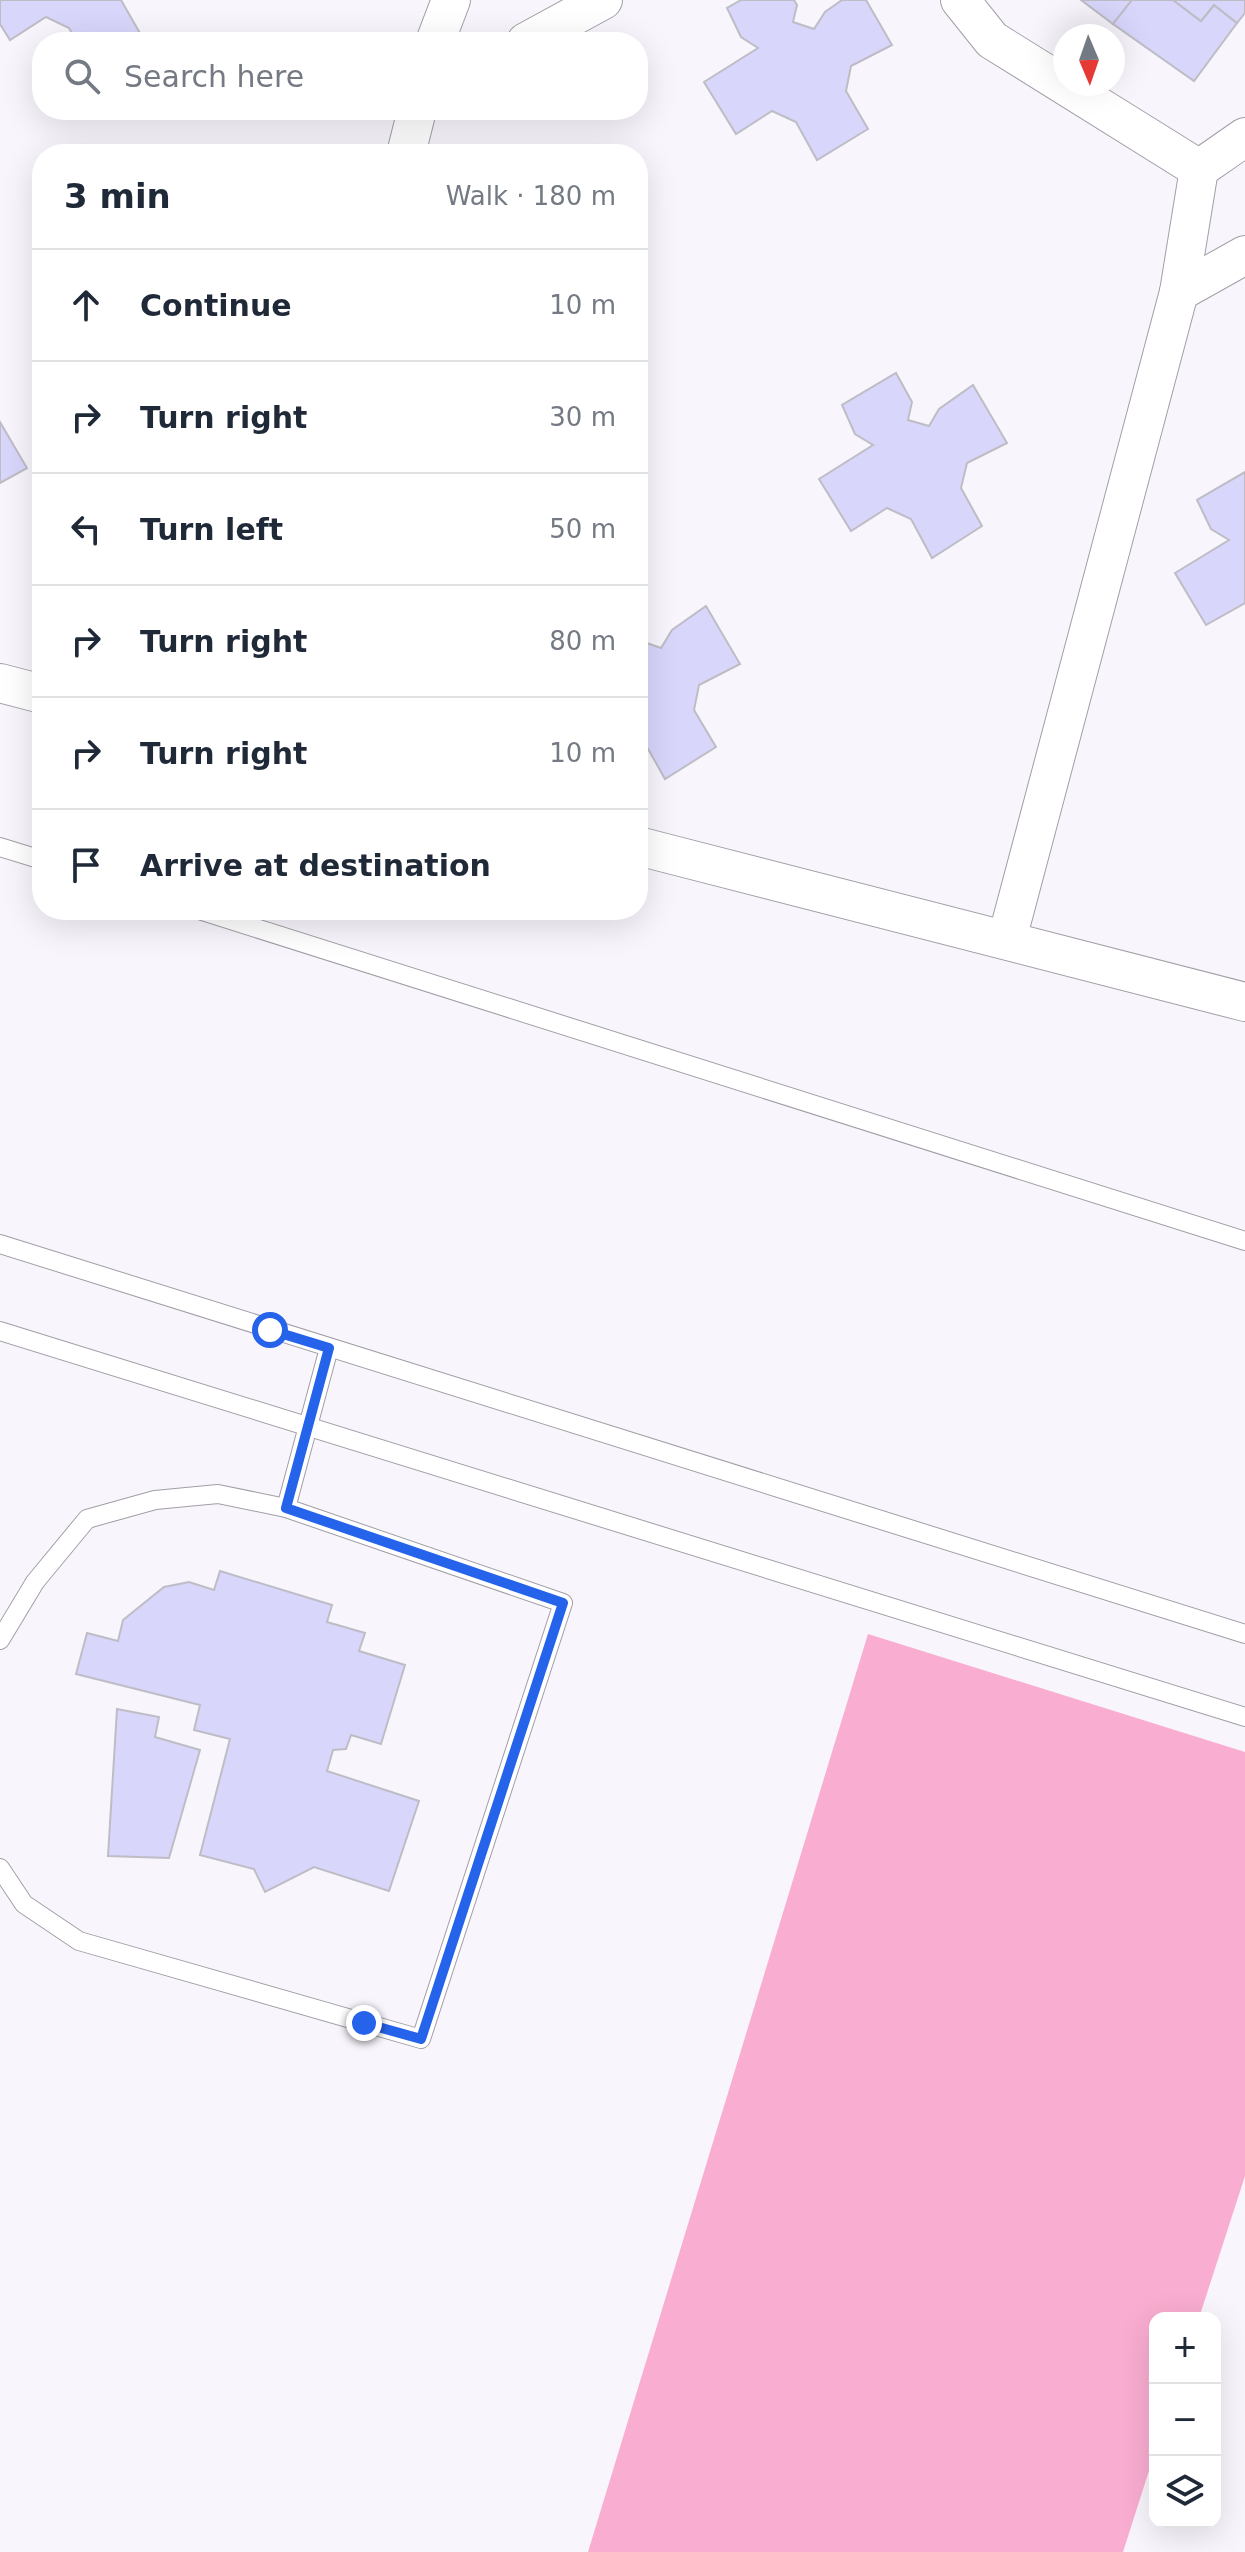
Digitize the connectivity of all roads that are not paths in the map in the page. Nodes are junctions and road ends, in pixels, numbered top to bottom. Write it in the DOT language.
graph roads {
  1 [pos="451,0"];
  2 [pos="603,0"];
  3 [pos="960,0"];
  4 [pos="439,32"];
  5 [pos="544,32"];
  6 [pos="414,120"];
  7 [pos="1245,137"];
  8 [pos="408,144"];
  9 [pos="1199,169"];
  10 [pos="1245,255"];
  11 [pos="1179,292"];
  12 [pos="0,683"];
  13 [pos="32,691"];
  14 [pos="0,847"];
  15 [pos="648,849"];
  16 [pos="32,857"];
  17 [pos="231,920"];
  18 [pos="1007,939"];
  19 [pos="1245,1002"];
  20 [pos="1245,1241"];
  21 [pos="0,1244"];
  22 [pos="0,1331"];
  23 [pos="329,1348"];
  24 [pos="309,1427"];
  25 [pos="286,1508"];
  26 [pos="1245,1634"];
  27 [pos="0,1640"];
  28 [pos="1245,1717"];
  29 [pos="0,1868"];
  1 -- 4 [label="street"];
  2 -- 5 [label="street"];
  3 -- 9 [label="street"];
  6 -- 8 [label="street"];
  7 -- 9 [label="street"];
  9 -- 11 [label="street"];
  10 -- 11 [label="street"];
  11 -- 18 [label="street"];
  12 -- 13 [label="street"];
  14 -- 16 [label="lane"];
  15 -- 18 [label="street"];
  17 -- 20 [label="lane"];
  18 -- 19 [label="street"];
  21 -- 23 [label="lane"];
  22 -- 24 [label="lane"];
  23 -- 24 [label="lane"];
  23 -- 26 [label="lane"];
  24 -- 25 [label="lane"];
  24 -- 28 [label="lane"];
  25 -- 27 [label="lane"];
  25 -- 29 [label="lane"];
}
